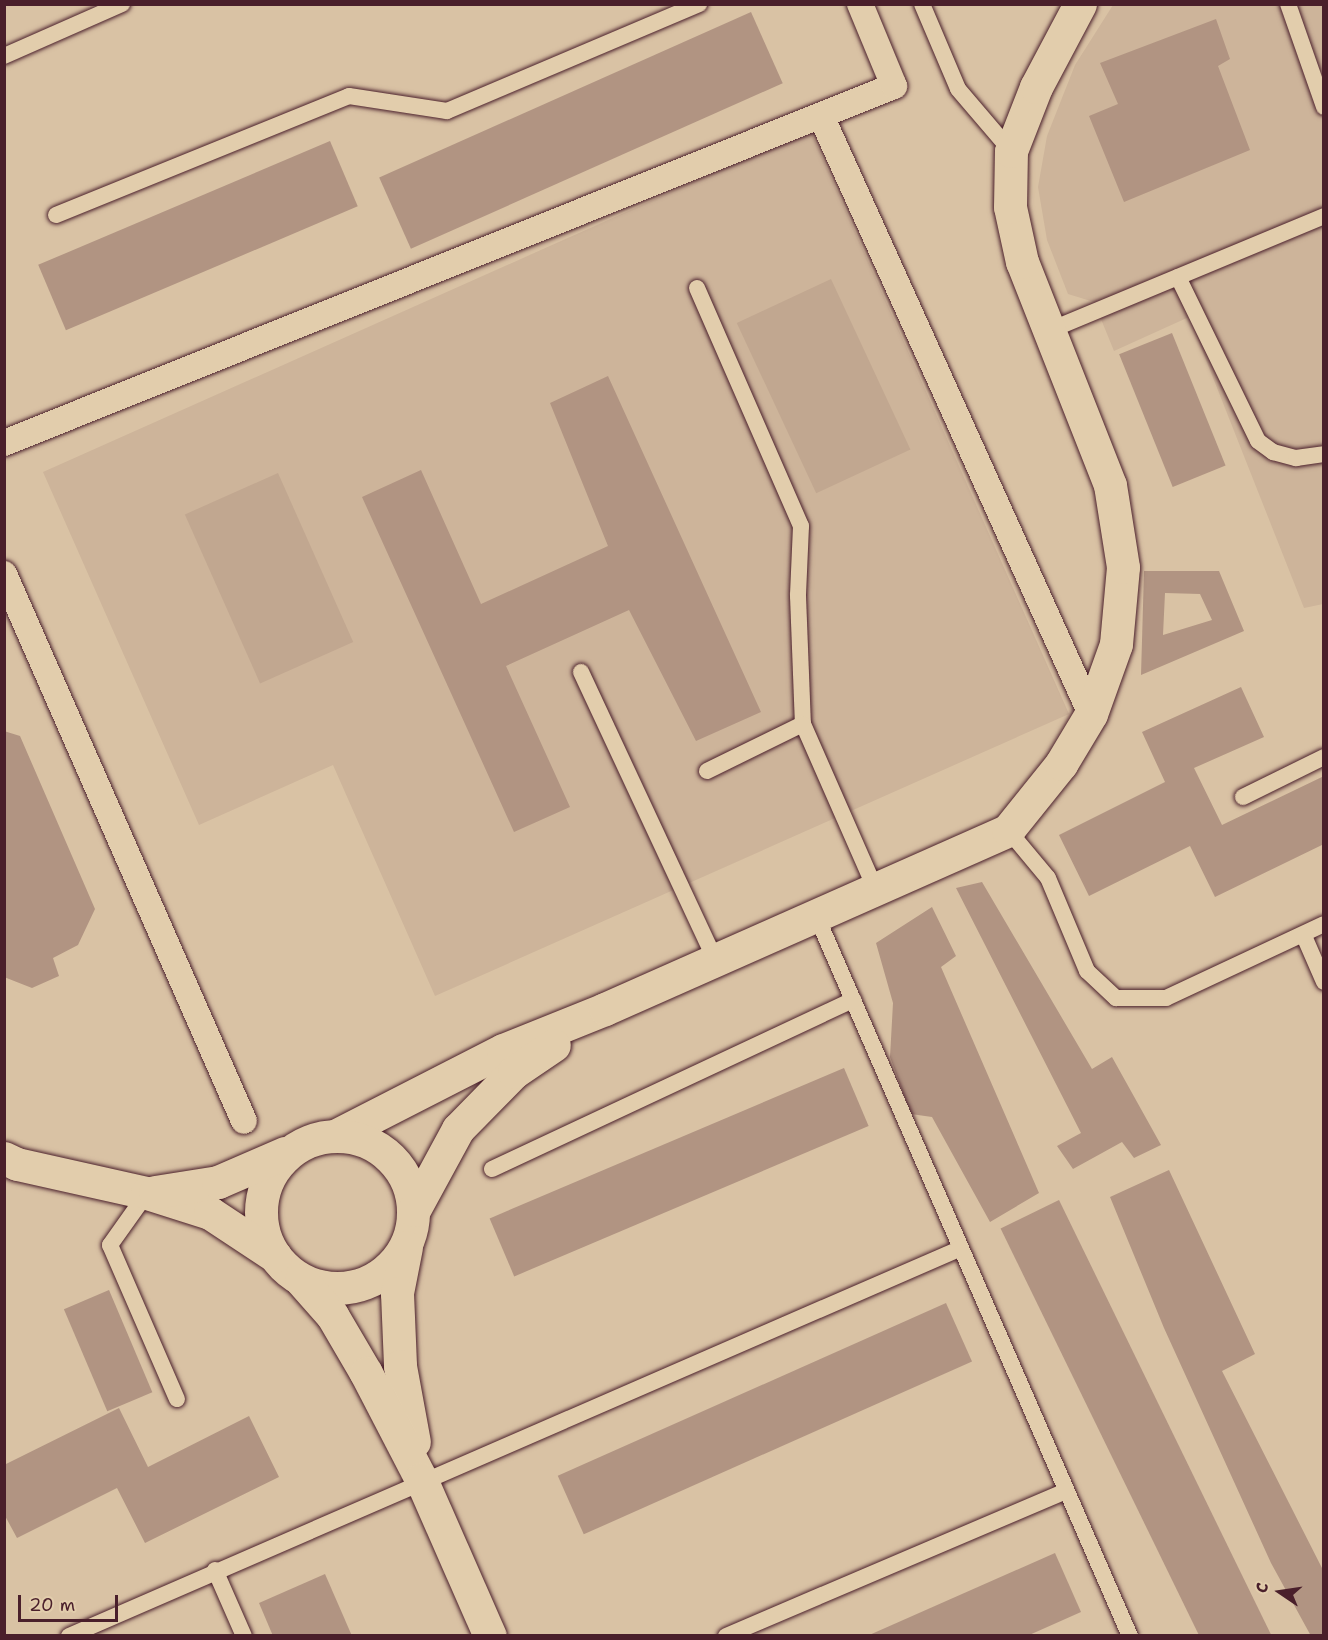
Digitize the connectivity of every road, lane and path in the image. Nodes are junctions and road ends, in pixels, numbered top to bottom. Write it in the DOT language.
graph roads {
  1 [pos="122,4"];
  2 [pos="699,4"];
  3 [pos="860,4"];
  4 [pos="922,4"];
  5 [pos="1080,4"];
  6 [pos="1288,4"];
  7 [pos="4,57"];
  8 [pos="1323,107"];
  9 [pos="822,118"];
  10 [pos="1011,151"];
  11 [pos="56,215"];
  12 [pos="1323,216"];
  13 [pos="1178,277"];
  14 [pos="698,288"];
  15 [pos="1048,331"];
  16 [pos="4,443"];
  17 [pos="1323,454"];
  18 [pos="4,574"];
  19 [pos="581,672"];
  20 [pos="1091,714"];
  21 [pos="803,724"];
  22 [pos="1323,757"];
  23 [pos="707,771"];
  24 [pos="1243,797"];
  25 [pos="1008,830"];
  26 [pos="876,890"];
  27 [pos="816,915"];
  28 [pos="1323,924"];
  29 [pos="1304,936"];
  30 [pos="715,960"];
  31 [pos="1323,982"];
  32 [pos="853,1000"];
  33 [pos="605,1010"];
  34 [pos="244,1121"];
  35 [pos="337,1135"];
  36 [pos="292,1150"];
  37 [pos="4,1158"];
  38 [pos="492,1168"];
  39 [pos="147,1193"];
  40 [pos="414,1210"];
  41 [pos="406,1245"];
  42 [pos="958,1249"];
  43 [pos="275,1256"];
  44 [pos="301,1280"];
  45 [pos="177,1399"];
  46 [pos="421,1479"];
  47 [pos="1066,1491"];
  48 [pos="215,1570"];
  49 [pos="69,1635"];
  50 [pos="244,1635"];
  51 [pos="490,1635"];
  52 [pos="726,1635"];
  53 [pos="1130,1635"];
  1 -- 7 [label="lane"];
  2 -- 11 [label="lane"];
  3 -- 9 [label="street"];
  4 -- 10 [label="lane"];
  5 -- 10 [label="street"];
  6 -- 8 [label="lane"];
  9 -- 16 [label="street"];
  9 -- 20 [label="street"];
  10 -- 15 [label="street"];
  12 -- 13 [label="lane"];
  13 -- 15 [label="lane"];
  13 -- 17 [label="lane"];
  14 -- 21 [label="lane"];
  15 -- 20 [label="street"];
  18 -- 34 [label="street"];
  19 -- 30 [label="lane"];
  20 -- 25 [label="street"];
  21 -- 23 [label="lane"];
  21 -- 26 [label="lane"];
  22 -- 24 [label="lane"];
  25 -- 26 [label="street"];
  25 -- 29 [label="lane"];
  26 -- 27 [label="street"];
  27 -- 30 [label="street"];
  27 -- 32 [label="lane"];
  28 -- 29 [label="lane"];
  29 -- 31 [label="lane"];
  30 -- 33 [label="street"];
  32 -- 38 [label="lane"];
  32 -- 42 [label="lane"];
  33 -- 35 [label="street"];
  33 -- 40 [label="street"];
  35 -- 36 [label="street"];
  35 -- 40 [label="street"];
  36 -- 39 [label="street"];
  36 -- 43 [label="street"];
  37 -- 39 [label="street"];
  39 -- 43 [label="street"];
  39 -- 45 [label="lane"];
  40 -- 41 [label="street"];
  41 -- 44 [label="street"];
  41 -- 46 [label="street"];
  42 -- 46 [label="lane"];
  42 -- 47 [label="lane"];
  43 -- 44 [label="street"];
  44 -- 46 [label="street"];
  46 -- 48 [label="lane"];
  46 -- 51 [label="street"];
  47 -- 52 [label="lane"];
  47 -- 53 [label="lane"];
  48 -- 49 [label="lane"];
  48 -- 50 [label="lane"];
}
